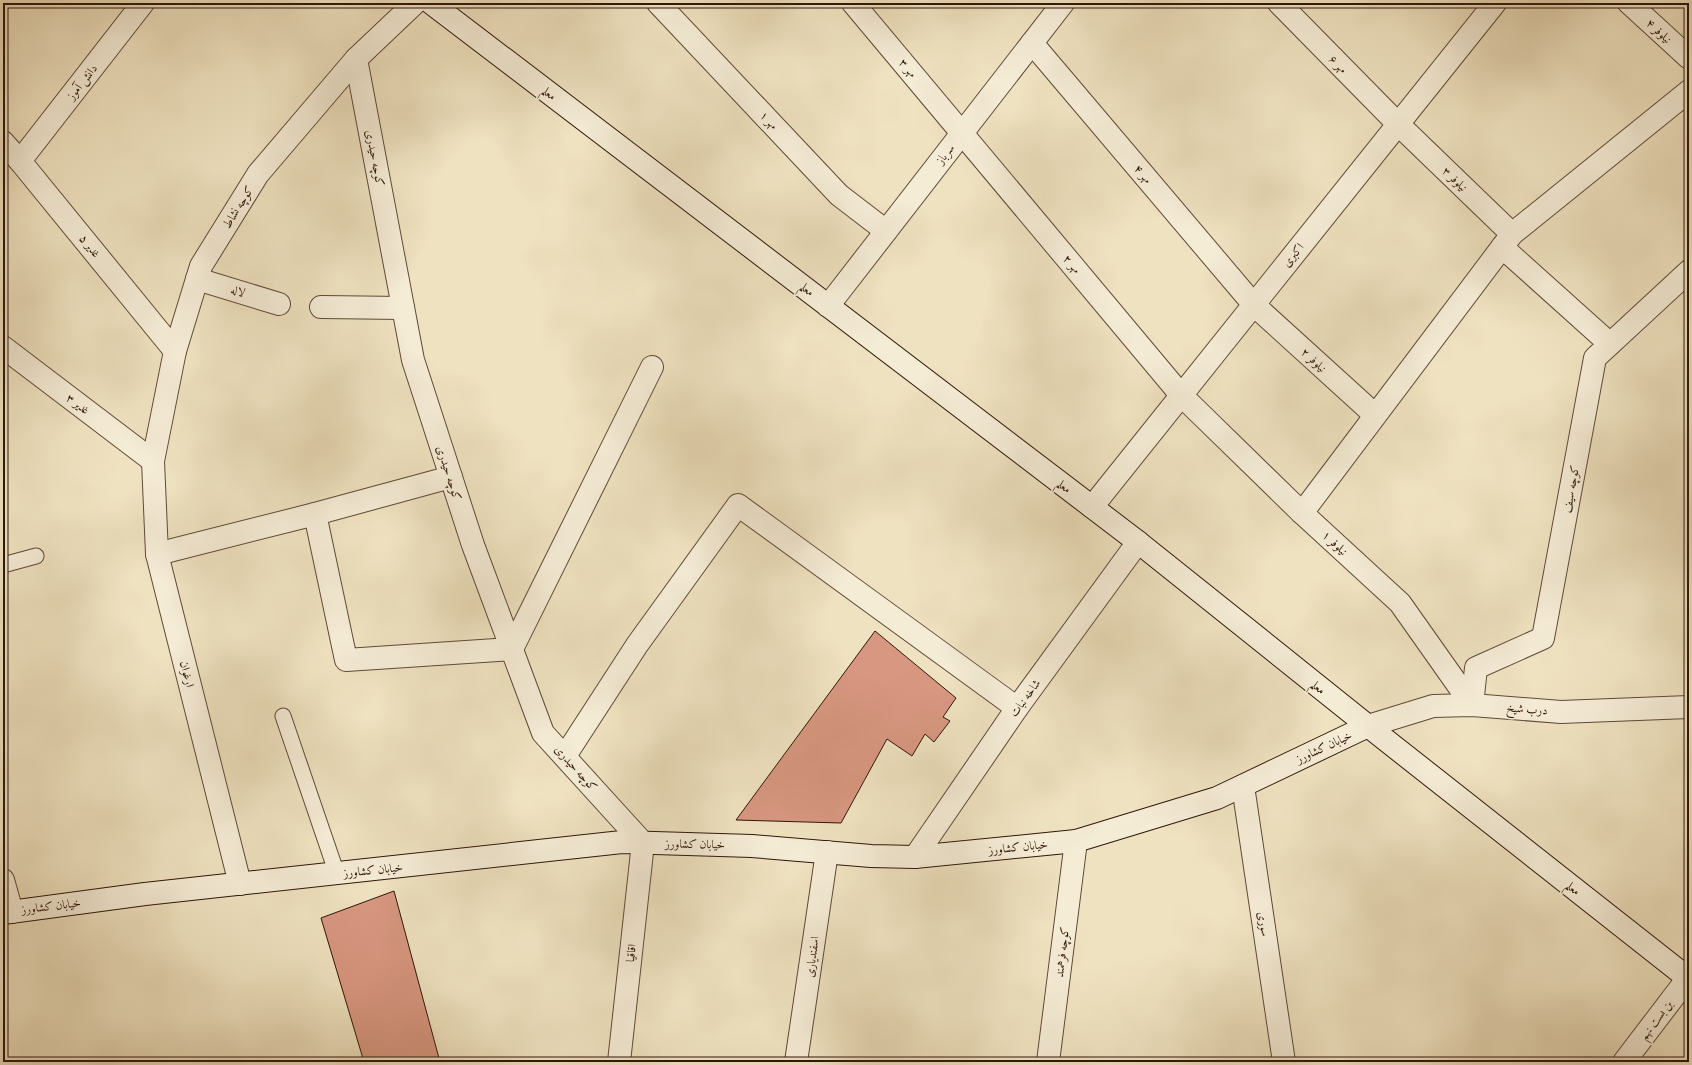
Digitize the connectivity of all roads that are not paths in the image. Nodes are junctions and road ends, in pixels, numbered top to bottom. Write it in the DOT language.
graph roads {
  1 [pos="143,3"];
  2 [pos="415,3"];
  3 [pos="431,3"];
  4 [pos="853,3"];
  5 [pos="1063,3"];
  6 [pos="1279,3"];
  7 [pos="1495,3"];
  8 [pos="1629,3"];
  9 [pos="662,4"];
  10 [pos="1032,43"];
  11 [pos="1689,58"];
  12 [pos="356,59"];
  13 [pos="1689,91"];
  14 [pos="1398,124"];
  15 [pos="962,133"];
  16 [pos="3,142"];
  17 [pos="20,160"];
  18 [pos="886,232"];
  19 [pos="1507,241"];
  20 [pos="1689,270"];
  21 [pos="197,279"];
  22 [pos="279,304"];
  23 [pos="1254,305"];
  24 [pos="828,306"];
  25 [pos="321,307"];
  26 [pos="403,308"];
  27 [pos="1610,344"];
  28 [pos="3,347"];
  29 [pos="175,351"];
  30 [pos="652,367"];
  31 [pos="1181,395"];
  32 [pos="1375,415"];
  33 [pos="153,461"];
  34 [pos="451,477"];
  35 [pos="1092,507"];
  36 [pos="1302,513"];
  37 [pos="315,514"];
  38 [pos="1138,542"];
  39 [pos="157,554"];
  40 [pos="36,556"];
  41 [pos="3,565"];
  42 [pos="512,649"];
  43 [pos="1472,705"];
  44 [pos="1689,707"];
  45 [pos="1017,708"];
  46 [pos="283,716"];
  47 [pos="1368,726"];
  48 [pos="565,756"];
  49 [pos="1243,786"];
  50 [pos="1076,841"];
  51 [pos="643,843"];
  52 [pos="827,852"];
  53 [pos="915,857"];
  54 [pos="337,874"];
  55 [pos="3,880"];
  56 [pos="240,884"];
  57 [pos="7,912"];
  58 [pos="1688,979"];
  59 [pos="619,1062"];
  60 [pos="796,1062"];
  61 [pos="1048,1062"];
  62 [pos="1284,1062"];
  63 [pos="1624,1062"];
  1 -- 17 [label="street, دانش آموز"];
  2 -- 12 [label="street, کوچه نشاط"];
  3 -- 24 [label="street, معلم"];
  4 -- 15 [label="street, مهر ۳"];
  5 -- 10 [label="street, سرباز"];
  6 -- 14 [label="street, مهر ۶"];
  7 -- 14 [label="street, اکبری"];
  8 -- 11 [label="street, نیلوفر ۴"];
  9 -- 18 [label="street, مهر ۱"];
  10 -- 15 [label="street, سرباز"];
  10 -- 23 [label="street, مهر ۴"];
  12 -- 21 [label="street, کوچه نشاط"];
  12 -- 26 [label="street, کوچه حیدری"];
  13 -- 19 [label="street"];
  14 -- 19 [label="street, نیلوفر ۳"];
  14 -- 23 [label="street, اکبری"];
  15 -- 18 [label="street, سرباز"];
  15 -- 31 [label="street, مهر ۲"];
  16 -- 17 [label="street, غدیر ۵"];
  17 -- 29 [label="street, غدیر ۵"];
  18 -- 24 [label="street, سرباز"];
  19 -- 27 [label="street, نیلوفر ۳"];
  19 -- 32 [label="street"];
  20 -- 27 [label="street, کوچه سیف"];
  21 -- 22 [label="street, لاله"];
  21 -- 29 [label="street, کوچه نشاط"];
  23 -- 31 [label="street, اکبری"];
  23 -- 32 [label="street, نیلوفر ۲"];
  24 -- 35 [label="street, معلم"];
  25 -- 26 [label="street"];
  26 -- 34 [label="street, کوچه حیدری"];
  27 -- 43 [label="street, کوچه سیف"];
  28 -- 33 [label="street, غدیر ۳"];
  29 -- 33 [label="street, کوچه نشاط"];
  30 -- 42 [label="street"];
  31 -- 35 [label="street, اکبری"];
  31 -- 36 [label="street, نیلوفر ۱"];
  32 -- 36 [label="street"];
  33 -- 39 [label="street, ارغوان"];
  34 -- 37 [label="street"];
  34 -- 42 [label="street, کوچه حیدری"];
  35 -- 38 [label="street, معلم"];
  36 -- 43 [label="street, نیلوفر ۱"];
  37 -- 39 [label="street"];
  37 -- 42 [label="street"];
  38 -- 45 [label="street, شاخه نبات"];
  38 -- 47 [label="street, معلم"];
  39 -- 56 [label="street, ارغوان"];
  40 -- 41 [label="lane"];
  42 -- 48 [label="street, کوچه حیدری"];
  43 -- 44 [label="street, درب شیخ"];
  43 -- 47 [label="street, درب شیخ"];
  45 -- 48 [label="street"];
  45 -- 53 [label="street, شاخه نبات"];
  46 -- 54 [label="lane"];
  47 -- 49 [label="street, خیابان کشاورز"];
  47 -- 58 [label="street, معلم"];
  48 -- 51 [label="street, کوچه حیدری"];
  49 -- 50 [label="street, خیابان کشاورز"];
  49 -- 62 [label="street, سوری"];
  50 -- 53 [label="street, خیابان کشاورز"];
  50 -- 61 [label="street, کوچه فرهمند"];
  51 -- 52 [label="street, خیابان کشاورز"];
  51 -- 54 [label="street, خیابان کشاورز"];
  51 -- 59 [label="street, اقاقیا"];
  52 -- 53 [label="street, خیابان کشاورز"];
  52 -- 60 [label="street, اسفندیاری"];
  54 -- 56 [label="street, خیابان کشاورز"];
  55 -- 57 [label="street"];
  56 -- 57 [label="street, خیابان کشاورز"];
  58 -- 63 [label="street, بن بست نهم"];
}
